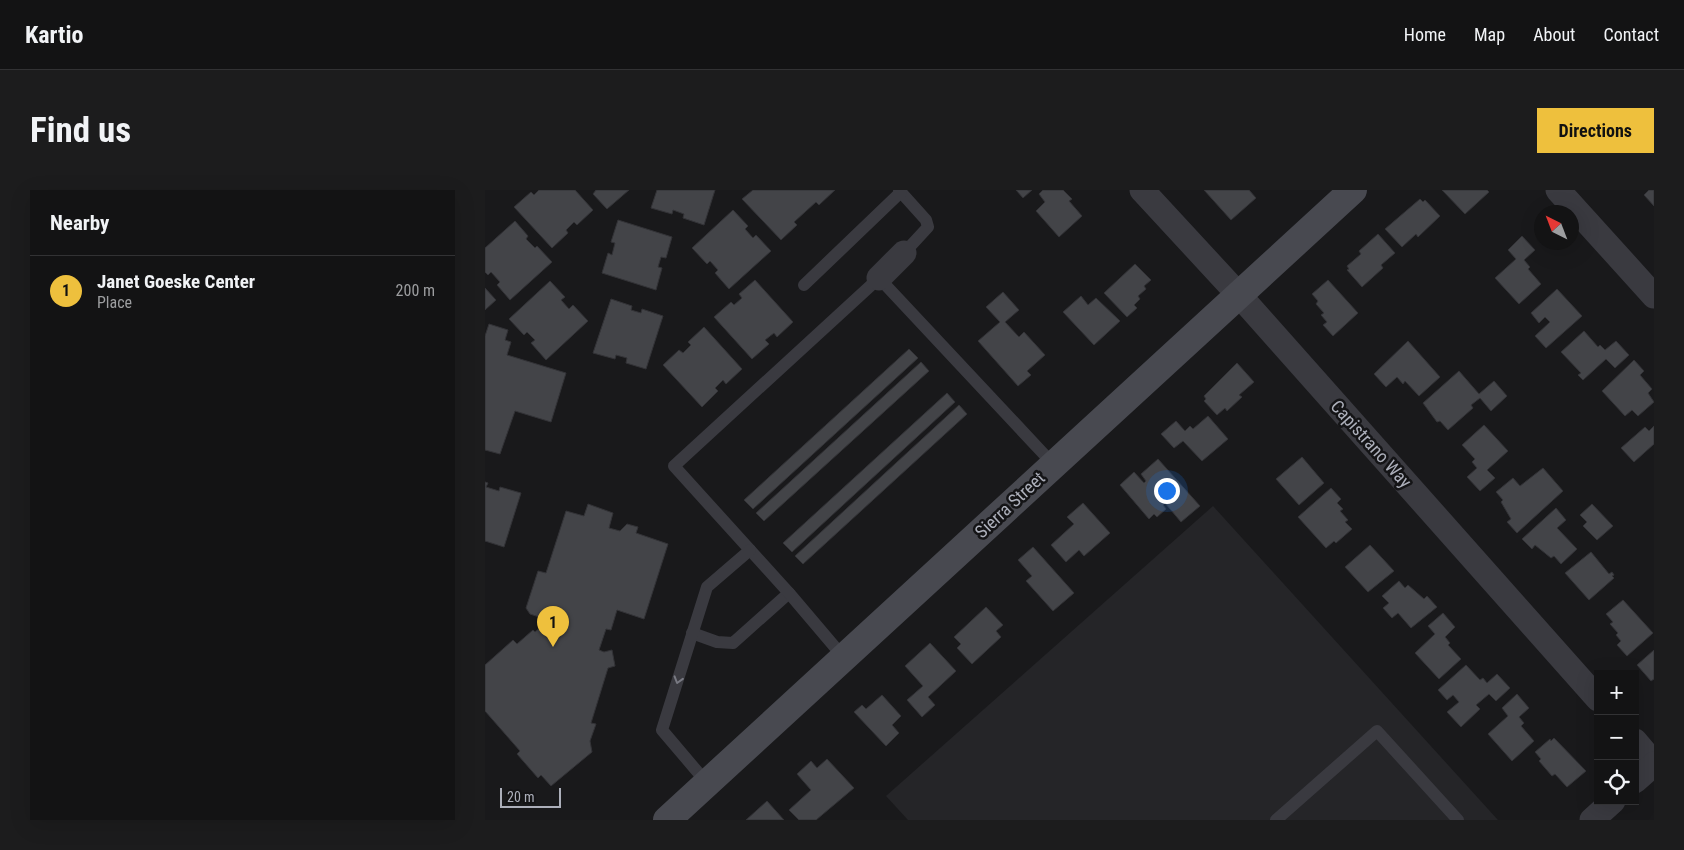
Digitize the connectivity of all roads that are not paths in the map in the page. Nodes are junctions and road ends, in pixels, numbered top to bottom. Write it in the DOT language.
graph roads {
  1 [pos="1142,190"];
  2 [pos="1353,190"];
  3 [pos="1558,190"];
  4 [pos="900,191"];
  5 [pos="904,253"];
  6 [pos="879,278"];
  7 [pos="804,285"];
  8 [pos="1239,295"];
  9 [pos="1654,296"];
  10 [pos="1054,465"];
  11 [pos="750,550"];
  12 [pos="789,593"];
  13 [pos="692,633"];
  14 [pos="845,659"];
  15 [pos="1594,694"];
  16 [pos="1639,746"];
  17 [pos="1654,763"];
  18 [pos="1639,777"];
  19 [pos="707,783"];
  20 [pos="1609,805"];
  21 [pos="667,820"];
  22 [pos="1276,820"];
  23 [pos="1458,820"];
  24 [pos="1593,820"];
  1 -- 8 [label="street, Capistrano Way"];
  2 -- 8 [label="street, Sierra Street"];
  3 -- 9 [label="street"];
  4 -- 5 [label="lane"];
  4 -- 7 [label="lane"];
  5 -- 6 [label="street"];
  6 -- 10 [label="lane"];
  6 -- 11 [label="lane"];
  8 -- 10 [label="street, Sierra Street"];
  8 -- 15 [label="street, Capistrano Way"];
  10 -- 14 [label="street, Sierra Street"];
  11 -- 12 [label="lane"];
  11 -- 13 [label="lane"];
  12 -- 13 [label="lane"];
  12 -- 14 [label="lane"];
  13 -- 19 [label="lane, one-way"];
  14 -- 19 [label="street, Sierra Street"];
  16 -- 17 [label="street"];
  17 -- 18 [label="street"];
  19 -- 21 [label="street, Sierra Street"];
  20 -- 24 [label="street"];
  22 -- 23 [label="lane"];
}
